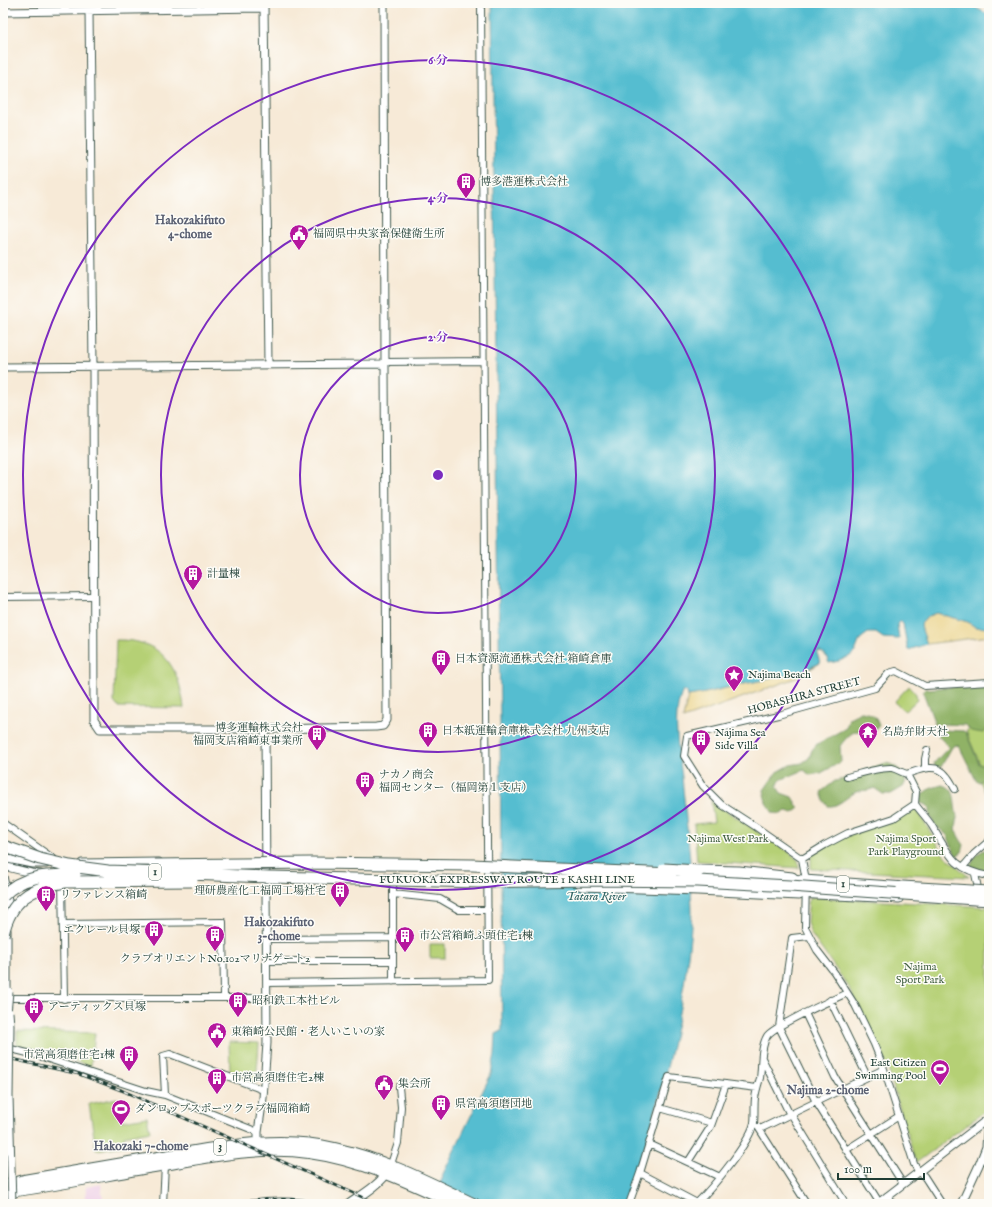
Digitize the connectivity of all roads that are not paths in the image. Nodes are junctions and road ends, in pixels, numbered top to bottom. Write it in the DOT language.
graph roads {
  1 [pos="384,3"];
  2 [pos="481,3"];
  3 [pos="264,6"];
  4 [pos="89,11"];
  5 [pos="3,12"];
  6 [pos="483,362"];
  7 [pos="385,364"];
  8 [pos="268,365"];
  9 [pos="93,366"];
  10 [pos="3,367"];
  11 [pos="93,596"];
  12 [pos="3,597"];
  13 [pos="989,682"];
  14 [pos="265,729"];
  15 [pos="926,750"];
  16 [pos="925,768"];
  17 [pos="907,774"];
  18 [pos="847,778"];
  19 [pos="955,788"];
  20 [pos="915,804"];
  21 [pos="3,823"];
  22 [pos="989,841"];
  23 [pos="3,846"];
  24 [pos="3,858"];
  25 [pos="802,858"];
  26 [pos="56,863"];
  27 [pos="234,864"];
  28 [pos="266,865"];
  29 [pos="3,866"];
  30 [pos="476,867"];
  31 [pos="963,867"];
  32 [pos="39,874"];
  33 [pos="975,874"];
  34 [pos="266,875"];
  35 [pos="3,876"];
  36 [pos="62,876"];
  37 [pos="989,876"];
  38 [pos="393,877"];
  39 [pos="310,878"];
  40 [pos="792,878"];
  41 [pos="699,880"];
  42 [pos="806,880"];
  43 [pos="493,882"];
  44 [pos="989,888"];
  45 [pos="984,890"];
  46 [pos="393,894"];
  47 [pos="802,895"];
  48 [pos="5,898"];
  49 [pos="984,902"];
  50 [pos="989,904"];
  51 [pos="488,910"];
  52 [pos="63,924"];
  53 [pos="5,933"];
  54 [pos="809,936"];
  55 [pos="393,938"];
  56 [pos="267,939"];
  57 [pos="267,961"];
  58 [pos="393,961"];
  59 [pos="393,982"];
  60 [pos="267,983"];
  61 [pos="847,993"];
  62 [pos="5,995"];
  63 [pos="224,997"];
  64 [pos="267,998"];
  65 [pos="64,999"];
  66 [pos="830,1000"];
  67 [pos="805,1013"];
  68 [pos="779,1027"];
  69 [pos="3,1048"];
  70 [pos="762,1058"];
  71 [pos="884,1068"];
  72 [pos="867,1076"];
  73 [pos="726,1084"];
  74 [pos="400,1087"];
  75 [pos="757,1088"];
  76 [pos="842,1089"];
  77 [pos="263,1090"];
  78 [pos="164,1095"];
  79 [pos="816,1102"];
  80 [pos="660,1108"];
  81 [pos="790,1114"];
  82 [pos="899,1116"];
  83 [pos="989,1118"];
  84 [pos="712,1123"];
  85 [pos="754,1123"];
  86 [pos="760,1129"];
  87 [pos="871,1134"];
  88 [pos="258,1142"];
  89 [pos="649,1144"];
  90 [pos="846,1150"];
  91 [pos="3,1156"];
  92 [pos="688,1162"];
  93 [pos="391,1164"];
  94 [pos="165,1165"];
  95 [pos="918,1171"];
  96 [pos="386,1174"];
  97 [pos="640,1174"];
  98 [pos="720,1177"];
  99 [pos="903,1184"];
  100 [pos="3,1186"];
  101 [pos="433,1189"];
  102 [pos="3,1193"];
  103 [pos="887,1196"];
  104 [pos="878,1203"];
  105 [pos="12,1204"];
  106 [pos="164,1204"];
  107 [pos="349,1204"];
  108 [pos="455,1204"];
  109 [pos="475,1204"];
  110 [pos="628,1204"];
  111 [pos="697,1204"];
  112 [pos="807,1204"];
  113 [pos="846,1204"];
  114 [pos="893,1204"];
  115 [pos="942,1204"];
  116 [pos="961,1204"];
  1 -- 7 [label="street"];
  2 -- 6 [label="street"];
  3 -- 4 [label="street"];
  3 -- 8 [label="street"];
  4 -- 5 [label="street"];
  4 -- 9 [label="street"];
  6 -- 7 [label="street"];
  6 -- 51 [label="street"];
  7 -- 8 [label="street"];
  7 -- 14 [label="street"];
  8 -- 9 [label="street"];
  9 -- 10 [label="street"];
  9 -- 11 [label="street"];
  11 -- 12 [label="street"];
  11 -- 14 [label="street"];
  13 -- 25 [label="street, HOBASHIRA STREET"];
  14 -- 28 [label="street"];
  15 -- 16 [label="street"];
  16 -- 17 [label="street"];
  16 -- 19 [label="street"];
  17 -- 18 [label="street"];
  17 -- 20 [label="street"];
  20 -- 25 [label="street"];
  20 -- 31 [label="street"];
  21 -- 26 [label="street"];
  22 -- 31 [label="street"];
  23 -- 27 [label="highway, FUKUOKA EXPRESSWAY ROUTE 1 KASHI LINE / 1, bridge"];
  23 -- 39 [label="highway, FUKUOKA EXPRESSWAY ROUTE 1 KASHI LINE / 1, bridge"];
  24 -- 26 [label="street"];
  25 -- 42 [label="street"];
  26 -- 28 [label="street"];
  27 -- 30 [label="highway, FUKUOKA EXPRESSWAY ROUTE 1 KASHI LINE / 1, bridge"];
  27 -- 48 [label="highway, bridge"];
  28 -- 30 [label="street"];
  28 -- 34 [label="street"];
  29 -- 32 [label="street"];
  30 -- 41 [label="highway, bridge"];
  30 -- 45 [label="highway, FUKUOKA EXPRESSWAY ROUTE 1 KASHI LINE / 1, bridge"];
  31 -- 33 [label="street"];
  32 -- 36 [label="street"];
  32 -- 48 [label="street"];
  33 -- 37 [label="street"];
  33 -- 45 [label="street"];
  34 -- 36 [label="street"];
  34 -- 38 [label="street"];
  34 -- 56 [label="street"];
  35 -- 48 [label="street"];
  36 -- 52 [label="street"];
  38 -- 41 [label="street, bridge"];
  38 -- 46 [label="street"];
  39 -- 43 [label="highway, FUKUOKA EXPRESSWAY ROUTE 1 KASHI LINE / 1, bridge"];
  39 -- 53 [label="highway, bridge"];
  40 -- 41 [label="highway"];
  40 -- 42 [label="street"];
  41 -- 43 [label="highway, bridge"];
  41 -- 47 [label="highway"];
  42 -- 45 [label="street"];
  42 -- 47 [label="street"];
  43 -- 49 [label="highway, FUKUOKA EXPRESSWAY ROUTE 1 KASHI LINE / 1, bridge"];
  44 -- 45 [label="street"];
  45 -- 49 [label="street"];
  46 -- 51 [label="street"];
  46 -- 55 [label="street"];
  47 -- 49 [label="street"];
  47 -- 54 [label="street"];
  48 -- 53 [label="street"];
  49 -- 50 [label="street"];
  51 -- 59 [label="street"];
  52 -- 63 [label="street"];
  52 -- 65 [label="street"];
  53 -- 62 [label="street"];
  54 -- 61 [label="street"];
  54 -- 68 [label="street"];
  55 -- 56 [label="street"];
  55 -- 58 [label="street"];
  56 -- 57 [label="street"];
  57 -- 58 [label="street"];
  57 -- 60 [label="street"];
  58 -- 59 [label="street"];
  59 -- 60 [label="street"];
  60 -- 64 [label="street"];
  61 -- 66 [label="street"];
  61 -- 71 [label="street"];
  62 -- 65 [label="street"];
  62 -- 91 [label="highway, bridge"];
  62 -- 105 [label="street, bridge"];
  63 -- 64 [label="street"];
  63 -- 65 [label="street"];
  64 -- 77 [label="street"];
  66 -- 67 [label="street"];
  66 -- 72 [label="street"];
  67 -- 68 [label="street"];
  67 -- 76 [label="street"];
  68 -- 70 [label="street"];
  68 -- 79 [label="street"];
  69 -- 78 [label="street"];
  70 -- 75 [label="street"];
  70 -- 81 [label="street"];
  71 -- 72 [label="street"];
  71 -- 82 [label="street"];
  72 -- 76 [label="street"];
  73 -- 75 [label="street"];
  73 -- 80 [label="street"];
  73 -- 84 [label="street"];
  74 -- 93 [label="street"];
  75 -- 85 [label="street"];
  76 -- 79 [label="street"];
  76 -- 87 [label="street"];
  77 -- 78 [label="street"];
  77 -- 88 [label="street"];
  78 -- 88 [label="street"];
  79 -- 81 [label="street"];
  79 -- 90 [label="street"];
  80 -- 84 [label="street"];
  80 -- 89 [label="street"];
  81 -- 86 [label="street"];
  81 -- 113 [label="street"];
  82 -- 87 [label="street"];
  82 -- 95 [label="street"];
  83 -- 95 [label="street"];
  83 -- 116 [label="street"];
  84 -- 92 [label="street"];
  85 -- 86 [label="street"];
  85 -- 98 [label="street"];
  86 -- 112 [label="street"];
  87 -- 90 [label="street"];
  87 -- 99 [label="street"];
  88 -- 93 [label="highway, 3"];
  88 -- 94 [label="highway, 3"];
  88 -- 96 [label="highway, 3"];
  88 -- 100 [label="highway, 3"];
  89 -- 92 [label="street"];
  89 -- 97 [label="street"];
  90 -- 104 [label="street"];
  92 -- 98 [label="street"];
  93 -- 96 [label="main road"];
  93 -- 101 [label="highway, 3"];
  94 -- 102 [label="highway, 3"];
  94 -- 106 [label="street"];
  95 -- 99 [label="street"];
  95 -- 115 [label="street"];
  96 -- 101 [label="highway, 3"];
  96 -- 107 [label="main road"];
  97 -- 110 [label="street"];
  97 -- 111 [label="street"];
  98 -- 111 [label="street"];
  99 -- 103 [label="street"];
  101 -- 108 [label="highway, 3"];
  101 -- 109 [label="highway, 3"];
  103 -- 104 [label="street"];
  103 -- 114 [label="street"];
}
